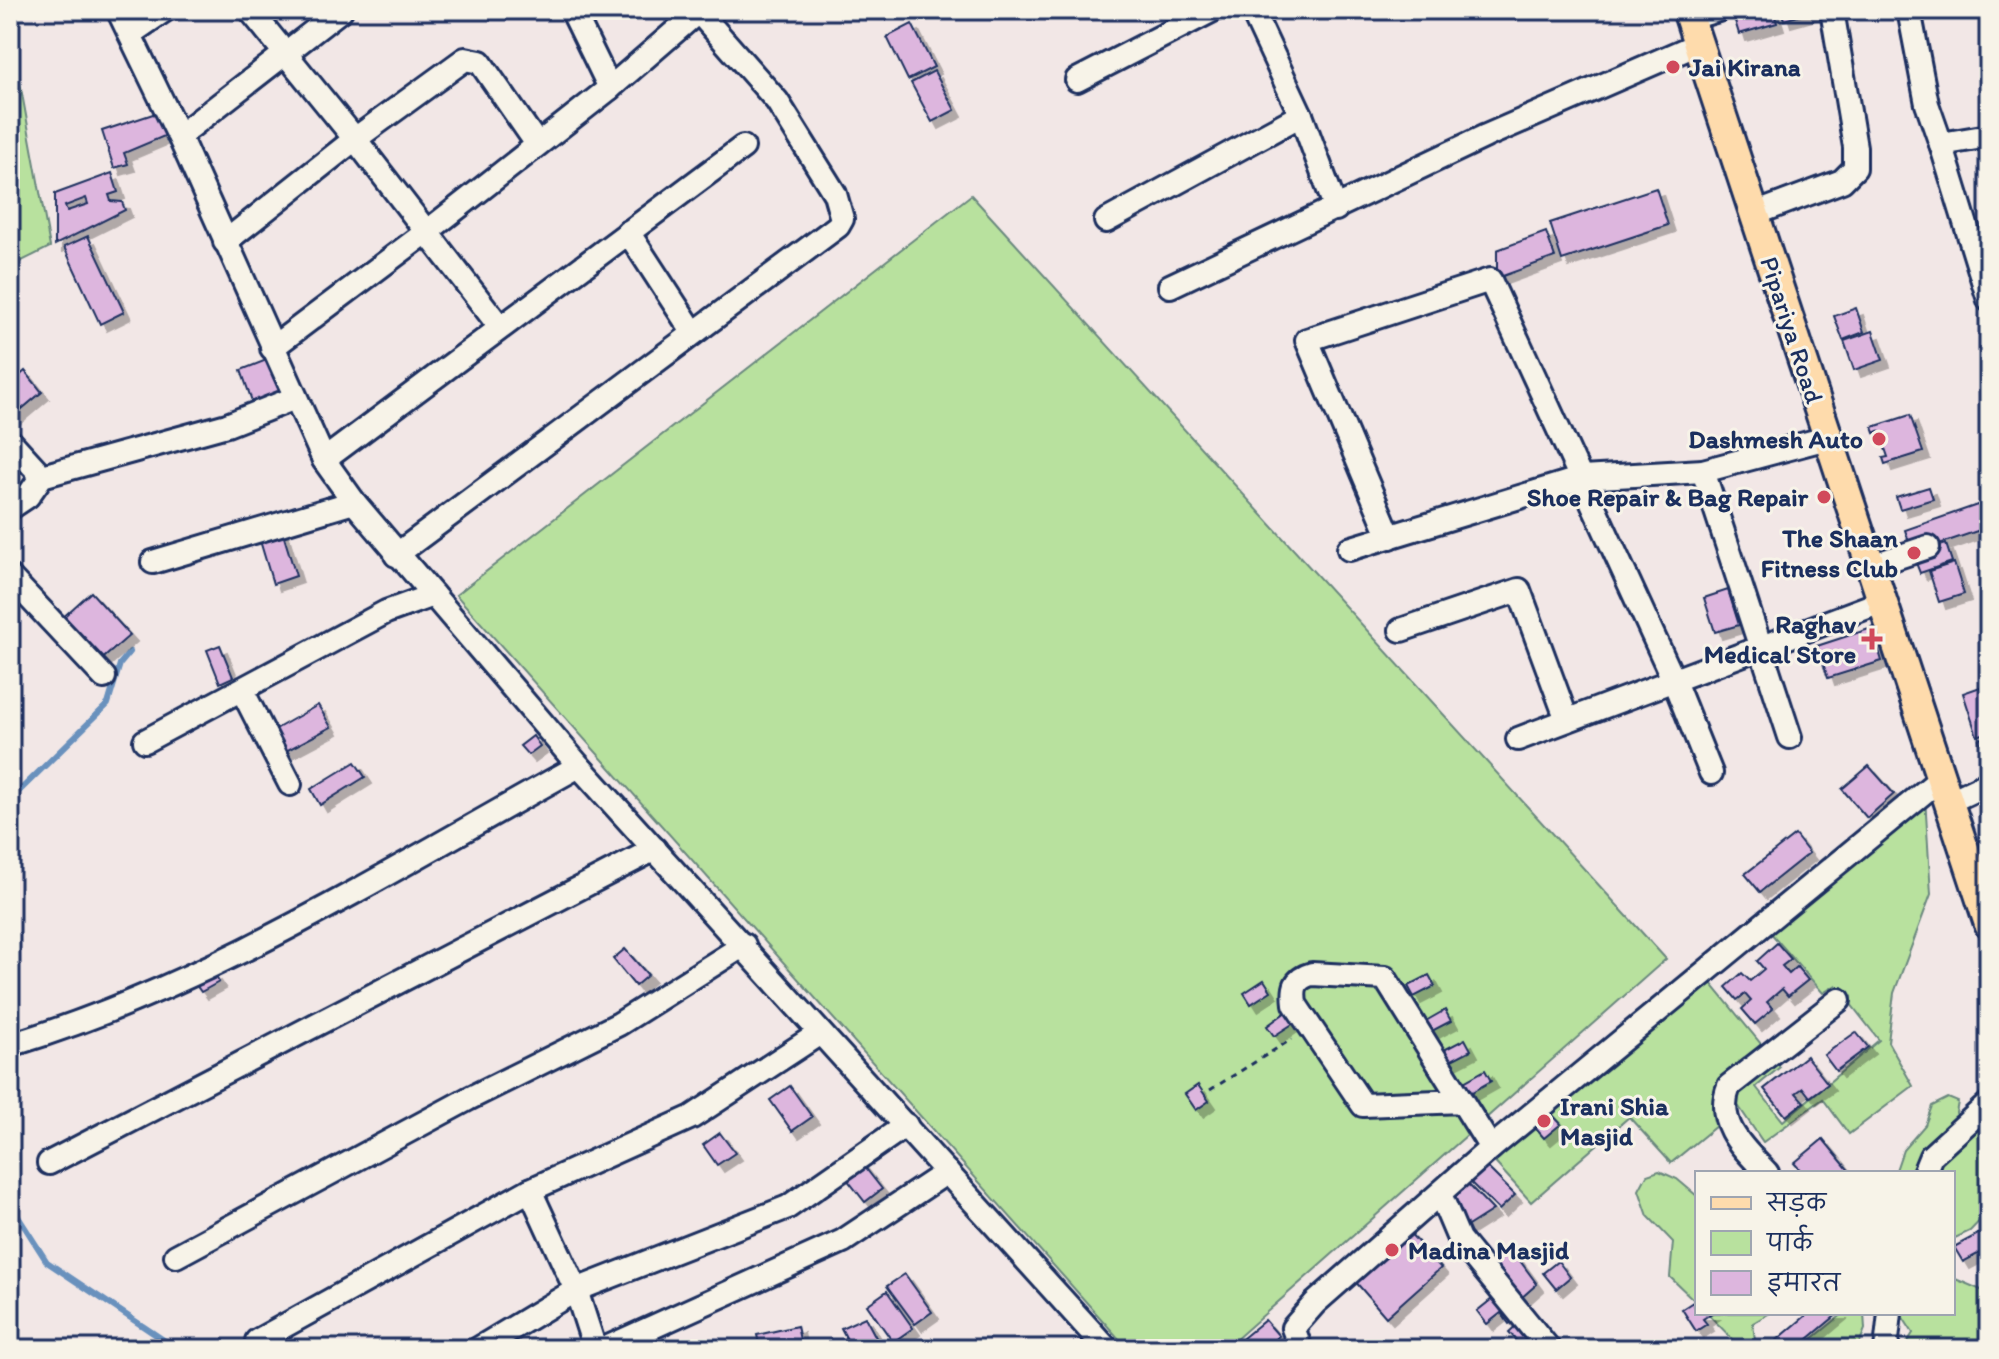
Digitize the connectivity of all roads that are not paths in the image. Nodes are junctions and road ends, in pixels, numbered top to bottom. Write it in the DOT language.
graph roads {
  1 [pos="118,10"];
  2 [pos="165,10"];
  3 [pos="250,10"];
  4 [pos="341,10"];
  5 [pos="572,10"];
  6 [pos="698,10"];
  7 [pos="1213,10"];
  8 [pos="1252,10"];
  9 [pos="1832,10"];
  10 [pos="1909,10"];
  11 [pos="1701,11"];
  12 [pos="130,34"];
  13 [pos="1698,44"];
  14 [pos="286,53"];
  15 [pos="1077,80"];
  16 [pos="610,88"];
  17 [pos="1301,115"];
  18 [pos="179,136"];
  19 [pos="1989,136"];
  20 [pos="355,139"];
  21 [pos="537,144"];
  22 [pos="1941,144"];
  23 [pos="743,147"];
  24 [pos="1336,209"];
  25 [pos="1765,210"];
  26 [pos="1106,221"];
  27 [pos="426,232"];
  28 [pos="628,232"];
  29 [pos="225,242"];
  30 [pos="1170,286"];
  31 [pos="1989,300"];
  32 [pos="500,327"];
  33 [pos="693,332"];
  34 [pos="272,348"];
  35 [pos="295,398"];
  36 [pos="1827,438"];
  37 [pos="10,441"];
  38 [pos="324,460"];
  39 [pos="1703,471"];
  40 [pos="42,476"];
  41 [pos="1582,478"];
  42 [pos="354,502"];
  43 [pos="10,508"];
  44 [pos="1390,537"];
  45 [pos="1928,547"];
  46 [pos="1349,549"];
  47 [pos="396,555"];
  48 [pos="153,562"];
  49 [pos="1880,563"];
  50 [pos="10,577"];
  51 [pos="433,595"];
  52 [pos="1881,602"];
  53 [pos="1401,630"];
  54 [pos="1759,646"];
  55 [pos="104,677"];
  56 [pos="1674,681"];
  57 [pos="242,690"];
  58 [pos="1567,720"];
  59 [pos="1790,737"];
  60 [pos="1518,739"];
  61 [pos="145,741"];
  62 [pos="579,766"];
  63 [pos="1711,773"];
  64 [pos="1989,783"];
  65 [pos="290,784"];
  66 [pos="1947,793"];
  67 [pos="655,849"];
  68 [pos="1989,888"];
  69 [pos="1989,924"];
  70 [pos="744,945"];
  71 [pos="1839,1000"];
  72 [pos="820,1033"];
  73 [pos="10,1045"];
  74 [pos="1462,1101"];
  75 [pos="1989,1103"];
  76 [pos="906,1125"];
  77 [pos="1491,1148"];
  78 [pos="49,1163"];
  79 [pos="1765,1171"];
  80 [pos="1925,1171"];
  81 [pos="947,1172"];
  82 [pos="530,1190"];
  83 [pos="1440,1194"];
  84 [pos="176,1256"];
  85 [pos="576,1290"];
  86 [pos="1890,1315"];
  87 [pos="257,1341"];
  88 [pos="478,1349"];
  89 [pos="595,1349"];
  90 [pos="604,1349"];
  91 [pos="1107,1349"];
  92 [pos="1301,1349"];
  93 [pos="1549,1349"];
  94 [pos="1886,1349"];
  1 -- 12 [label="street"];
  2 -- 12 [label="street"];
  3 -- 14 [label="street"];
  4 -- 14 [label="street"];
  5 -- 16 [label="street"];
  6 -- 16 [label="street"];
  6 -- 33 [label="street"];
  7 -- 15 [label="street"];
  8 -- 17 [label="street"];
  9 -- 25 [label="street"];
  10 -- 22 [label="street"];
  11 -- 13 [label="main road, Pipariya Road"];
  11 -- 25 [label="main road, Pipariya Road"];
  12 -- 18 [label="street"];
  13 -- 24 [label="street"];
  13 -- 36 [label="main road, Pipariya Road"];
  14 -- 18 [label="street"];
  14 -- 20 [label="street"];
  16 -- 21 [label="street"];
  17 -- 24 [label="street"];
  17 -- 26 [label="street"];
  18 -- 29 [label="street"];
  19 -- 22 [label="street"];
  20 -- 21 [label="street"];
  20 -- 27 [label="street"];
  20 -- 29 [label="street"];
  21 -- 27 [label="street"];
  22 -- 31 [label="street"];
  23 -- 28 [label="street"];
  24 -- 30 [label="street"];
  25 -- 49 [label="main road, Pipariya Road"];
  27 -- 32 [label="street"];
  27 -- 34 [label="street"];
  28 -- 32 [label="street"];
  28 -- 33 [label="street"];
  29 -- 34 [label="street"];
  32 -- 38 [label="street"];
  33 -- 47 [label="street"];
  34 -- 35 [label="street"];
  35 -- 38 [label="street"];
  35 -- 40 [label="street"];
  36 -- 39 [label="street"];
  36 -- 52 [label="main road, Pipariya Road"];
  37 -- 40 [label="street"];
  38 -- 42 [label="street"];
  39 -- 41 [label="street"];
  39 -- 54 [label="street"];
  40 -- 43 [label="street"];
  41 -- 44 [label="street"];
  41 -- 44 [label="street"];
  41 -- 56 [label="street"];
  42 -- 47 [label="street"];
  42 -- 48 [label="street"];
  44 -- 46 [label="street"];
  45 -- 49 [label="street"];
  47 -- 51 [label="street"];
  49 -- 66 [label="main road, Pipariya Road"];
  50 -- 55 [label="street"];
  51 -- 57 [label="street"];
  51 -- 62 [label="street"];
  52 -- 54 [label="street"];
  52 -- 66 [label="main road, Pipariya Road"];
  53 -- 58 [label="street"];
  54 -- 56 [label="street"];
  54 -- 59 [label="street"];
  56 -- 58 [label="street"];
  56 -- 63 [label="street"];
  57 -- 61 [label="street"];
  57 -- 65 [label="street"];
  58 -- 60 [label="street"];
  62 -- 67 [label="street"];
  62 -- 73 [label="street"];
  64 -- 66 [label="street"];
  66 -- 68 [label="main road, Pipariya Road"];
  66 -- 69 [label="main road, Pipariya Road"];
  66 -- 77 [label="street"];
  67 -- 70 [label="street"];
  67 -- 78 [label="street"];
  70 -- 72 [label="street"];
  70 -- 84 [label="street"];
  71 -- 79 [label="street"];
  72 -- 76 [label="street"];
  72 -- 82 [label="street"];
  74 -- 74 [label="street"];
  74 -- 77 [label="street"];
  75 -- 80 [label="street"];
  76 -- 81 [label="street"];
  76 -- 85 [label="street"];
  77 -- 83 [label="street"];
  81 -- 90 [label="street"];
  81 -- 91 [label="street"];
  82 -- 85 [label="street"];
  82 -- 87 [label="street"];
  83 -- 92 [label="street"];
  83 -- 93 [label="street"];
  85 -- 88 [label="street"];
  85 -- 89 [label="street"];
  86 -- 94 [label="street"];
}
